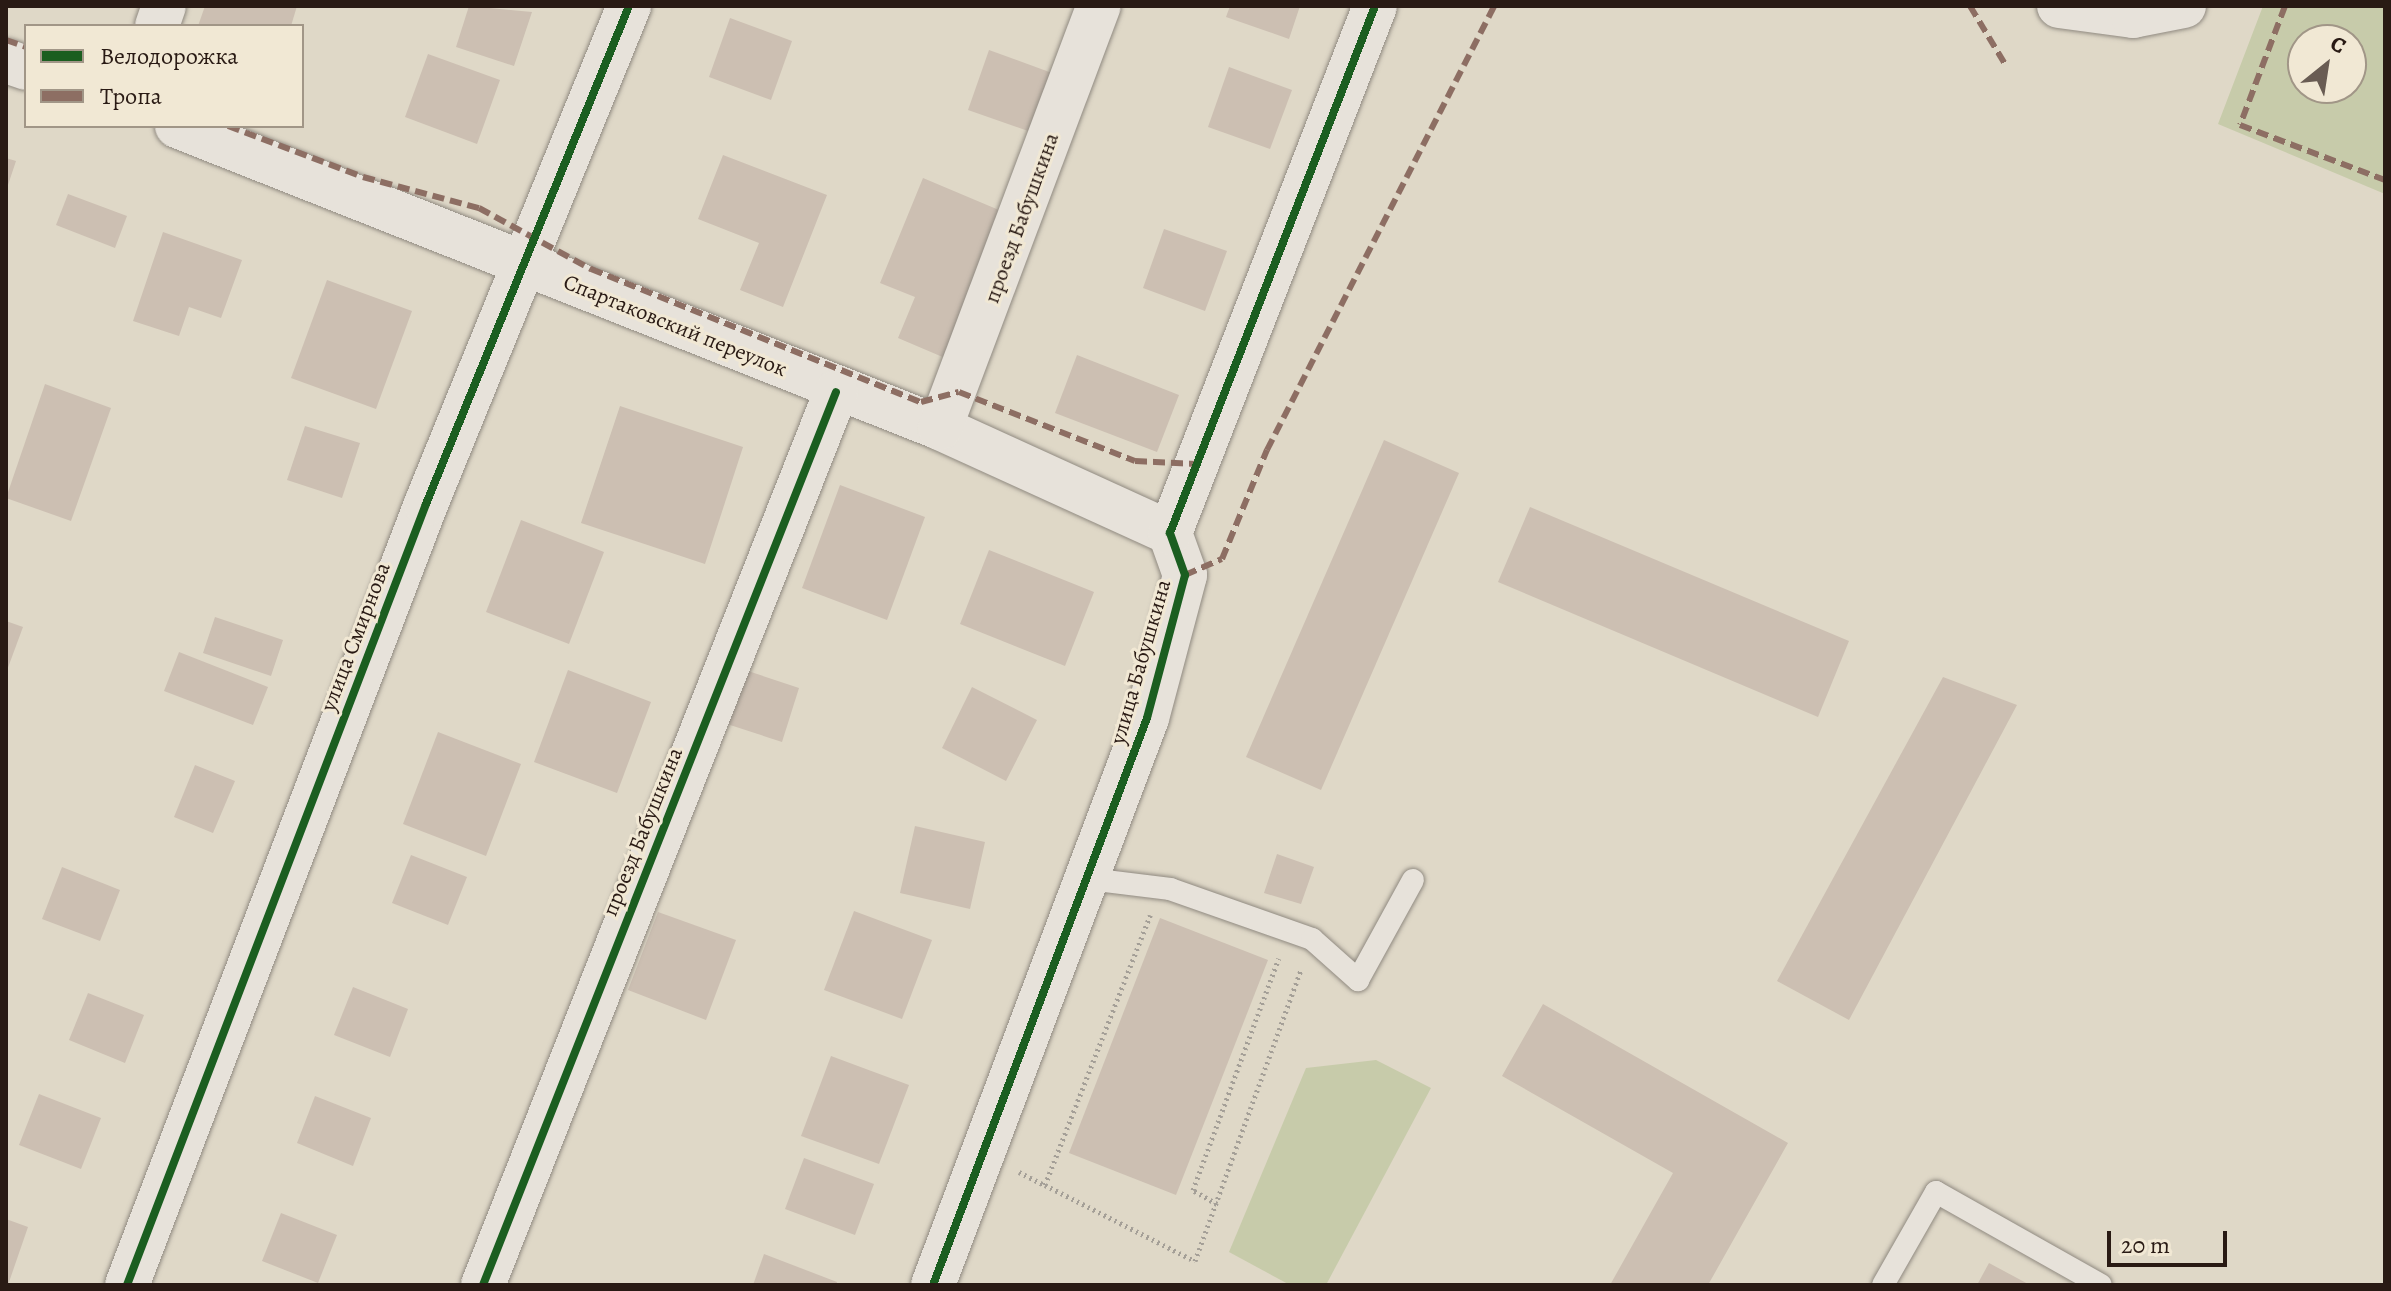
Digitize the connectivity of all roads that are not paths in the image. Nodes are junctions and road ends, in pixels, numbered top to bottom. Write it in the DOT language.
graph roads {
  1 [pos="629,6"];
  2 [pos="1099,6"];
  3 [pos="1375,6"];
  4 [pos="2059,6"];
  5 [pos="2184,6"];
  6 [pos="182,128"];
  7 [pos="523,264"];
  8 [pos="836,392"];
  9 [pos="940,428"];
  10 [pos="1170,533"];
  11 [pos="1089,879"];
  12 [pos="1413,880"];
  13 [pos="127,1285"];
  14 [pos="483,1285"];
  15 [pos="933,1285"];
  16 [pos="1883,1285"];
  17 [pos="2101,1285"];
  1 -- 7 [label="street, улица Смирнова"];
  2 -- 9 [label="street, проезд Бабушкина"];
  3 -- 10 [label="street"];
  4 -- 5 [label="street"];
  6 -- 7 [label="street, Спартаковский переулок"];
  7 -- 8 [label="street, Спартаковский переулок"];
  7 -- 13 [label="street, улица Смирнова"];
  8 -- 9 [label="street, Спартаковский переулок"];
  8 -- 14 [label="street, проезд Бабушкина"];
  9 -- 10 [label="street, Спартаковский переулок"];
  10 -- 11 [label="street, улица Бабушкина"];
  11 -- 12 [label="lane"];
  11 -- 15 [label="street, улица Бабушкина"];
  16 -- 17 [label="lane"];
}
